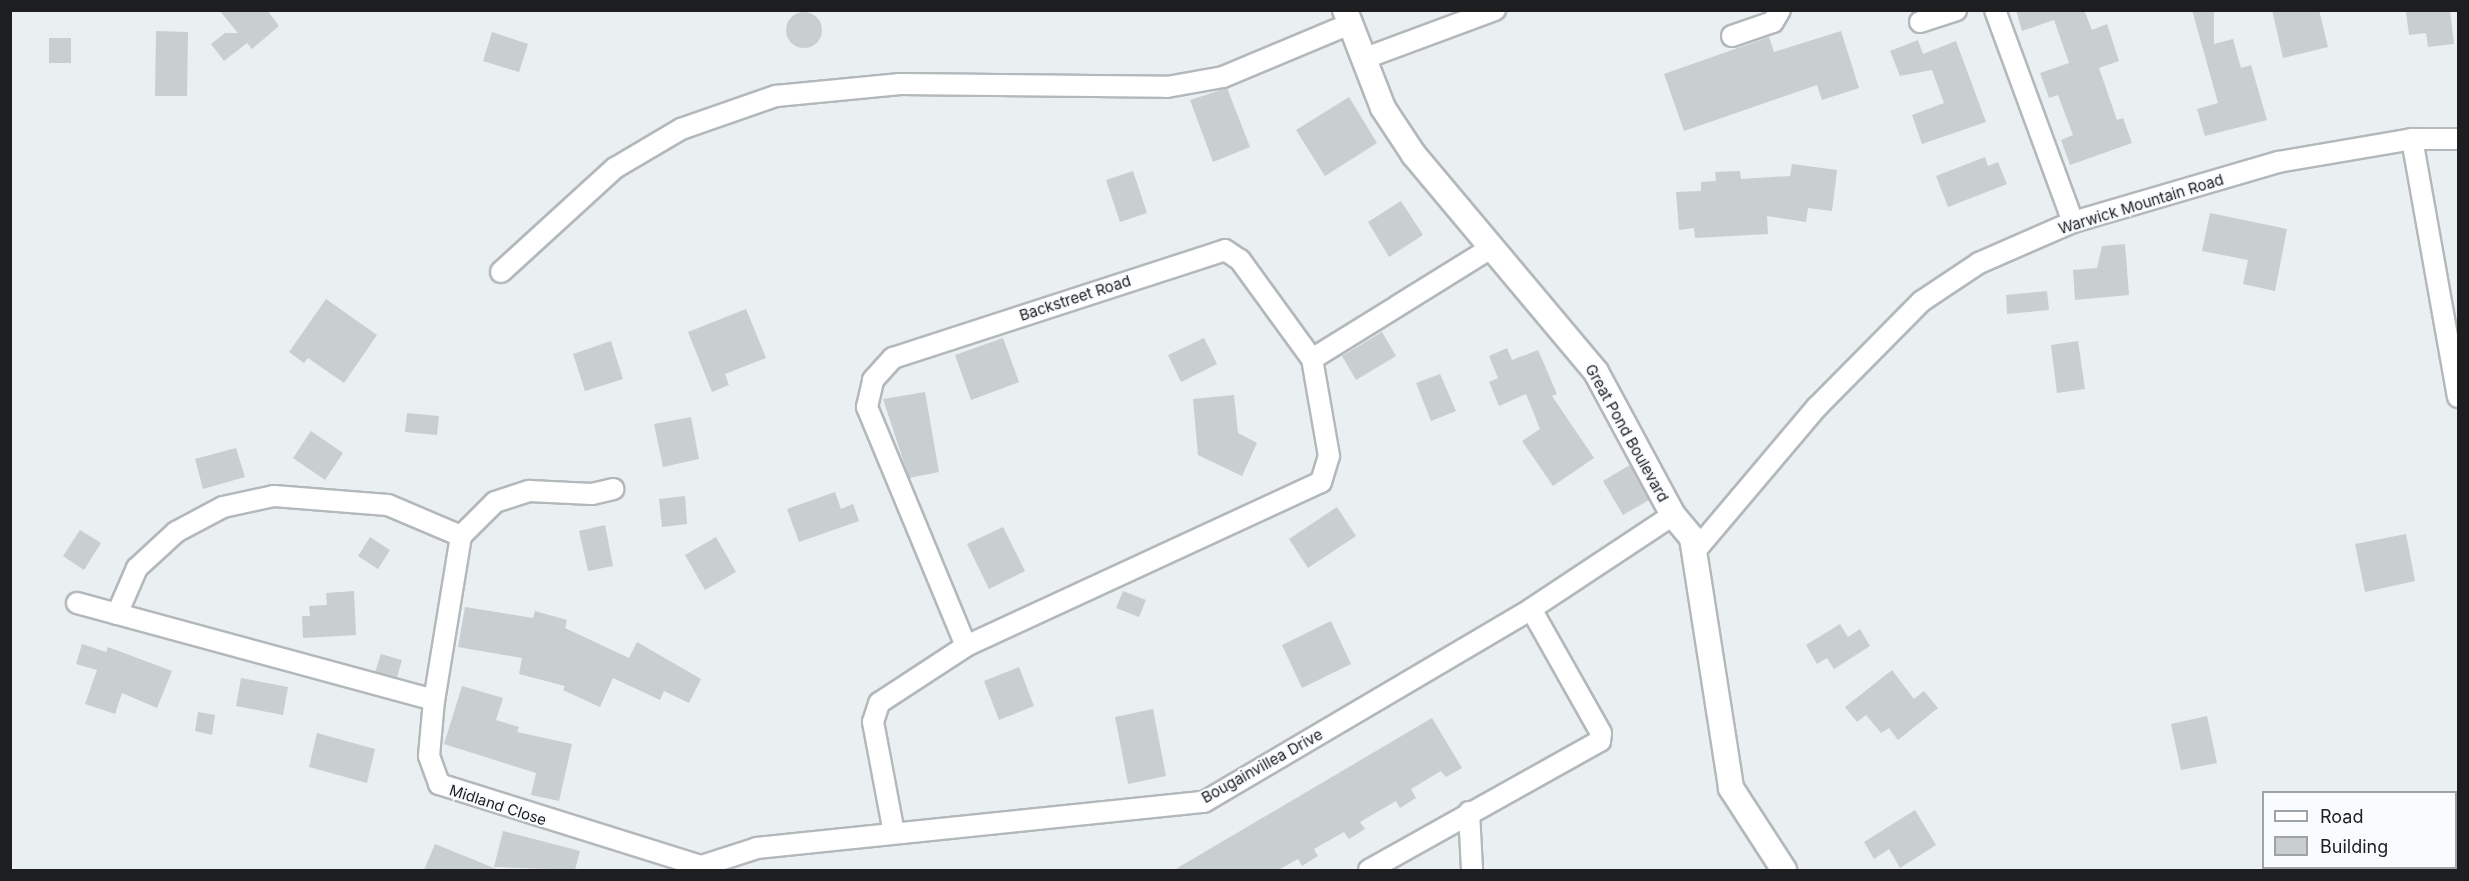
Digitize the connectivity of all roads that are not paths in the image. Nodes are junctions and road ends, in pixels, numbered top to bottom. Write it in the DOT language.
graph roads {
  1 [pos="1495,10"];
  2 [pos="1780,10"];
  3 [pos="1956,10"];
  4 [pos="1995,10"];
  5 [pos="1348,17"];
  6 [pos="1920,22"];
  7 [pos="1732,36"];
  8 [pos="1363,59"];
  9 [pos="2412,139"];
  10 [pos="2458,139"];
  11 [pos="2073,222"];
  12 [pos="1491,248"];
  13 [pos="501,272"];
  14 [pos="1312,359"];
  15 [pos="2458,397"];
  16 [pos="613,489"];
  17 [pos="1673,515"];
  18 [pos="461,536"];
  19 [pos="1696,549"];
  20 [pos="77,603"];
  21 [pos="1531,609"];
  22 [pos="117,614"];
  23 [pos="966,646"];
  24 [pos="434,700"];
  25 [pos="1469,812"];
  26 [pos="894,834"];
  27 [pos="693,868"];
  28 [pos="1369,870"];
  29 [pos="1472,870"];
  30 [pos="1784,870"];
  1 -- 8 [label="street"];
  2 -- 7 [label="street"];
  3 -- 6 [label="street"];
  4 -- 11 [label="street"];
  5 -- 8 [label="street, Great Pond Boulevard"];
  5 -- 13 [label="street"];
  8 -- 12 [label="street, Great Pond Boulevard"];
  9 -- 10 [label="street, Warwick Mountain Road"];
  9 -- 11 [label="street, Warwick Mountain Road"];
  9 -- 15 [label="street"];
  11 -- 19 [label="street, Warwick Mountain Road"];
  12 -- 14 [label="street"];
  12 -- 17 [label="street, Great Pond Boulevard"];
  14 -- 23 [label="street"];
  14 -- 23 [label="street, Backstreet Road"];
  16 -- 18 [label="street"];
  17 -- 19 [label="street, Great Pond Boulevard"];
  17 -- 21 [label="street, Bougainvillea Drive"];
  18 -- 22 [label="street"];
  18 -- 24 [label="street, Midland Close"];
  19 -- 30 [label="street, Great Pond Boulevard"];
  20 -- 22 [label="street"];
  21 -- 25 [label="street"];
  21 -- 26 [label="street, Bougainvillea Drive"];
  22 -- 24 [label="street"];
  23 -- 26 [label="street"];
  24 -- 27 [label="street, Midland Close"];
  25 -- 28 [label="street"];
  25 -- 29 [label="street"];
  26 -- 27 [label="street, Bougainvillea Drive"];
}
